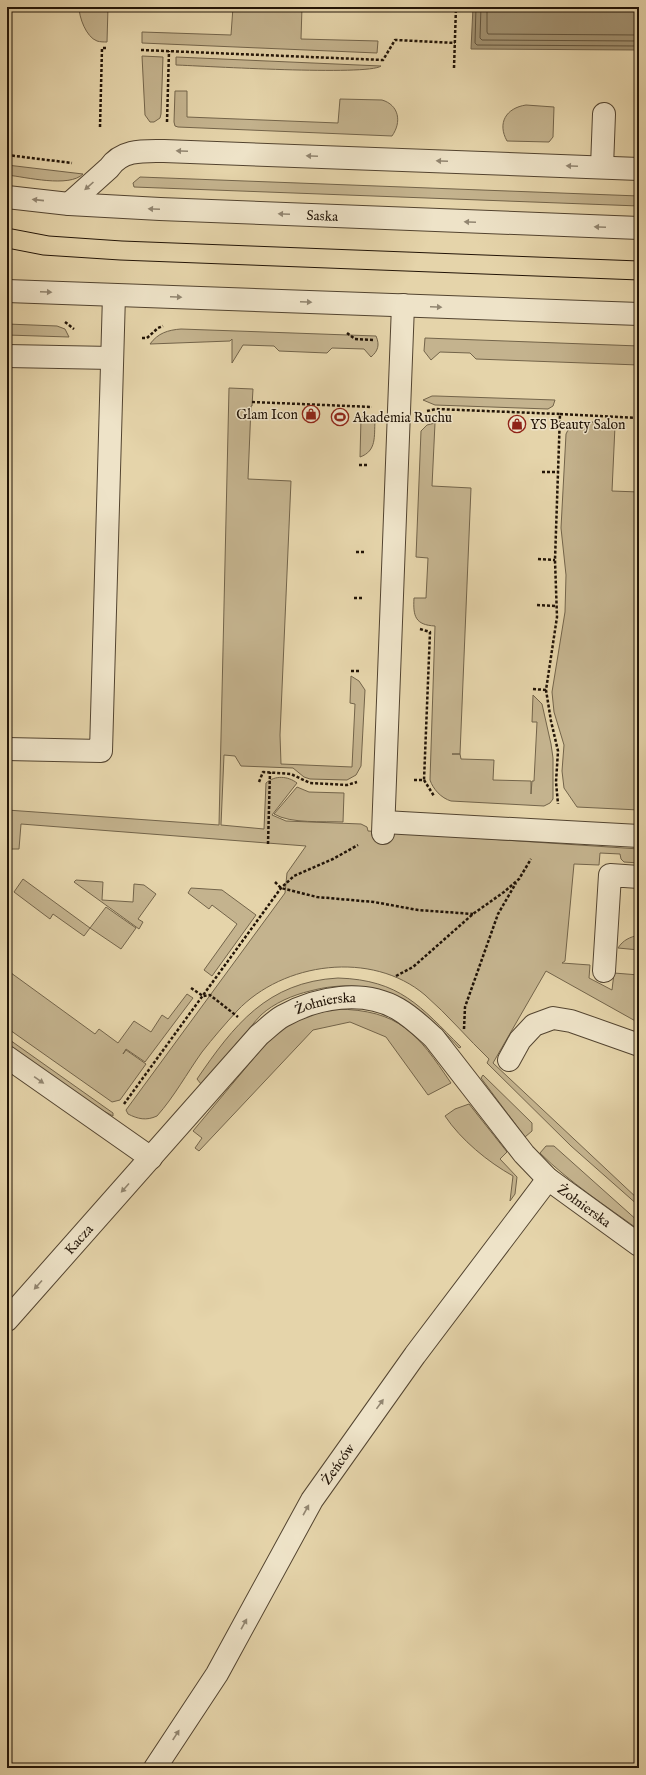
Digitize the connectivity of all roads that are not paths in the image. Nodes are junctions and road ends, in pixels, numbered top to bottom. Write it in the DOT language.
graph roads {
  1 [pos="604,114"];
  2 [pos="602,167"];
  3 [pos="639,169"];
  4 [pos="7,197"];
  5 [pos="70,204"];
  6 [pos="639,228"];
  7 [pos="7,291"];
  8 [pos="114,295"];
  9 [pos="403,306"];
  10 [pos="639,314"];
  11 [pos="7,356"];
  12 [pos="112,358"];
  13 [pos="7,748"];
  14 [pos="639,836"];
  15 [pos="639,877"];
  16 [pos="604,971"];
  17 [pos="639,1045"];
  18 [pos="7,1057"];
  19 [pos="509,1060"];
  20 [pos="150,1158"];
  21 [pos="548,1178"];
  22 [pos="639,1245"];
  23 [pos="7,1320"];
  24 [pos="155,1768"];
  1 -- 2 [label="street"];
  2 -- 3 [label="street"];
  2 -- 5 [label="street, one-way"];
  5 -- 4 [label="street, Saska, one-way"];
  6 -- 5 [label="street, Saska, one-way"];
  7 -- 8 [label="street, one-way"];
  8 -- 9 [label="street, one-way"];
  8 -- 12 [label="street"];
  9 -- 10 [label="street, one-way"];
  9 -- 14 [label="street"];
  11 -- 12 [label="street"];
  12 -- 13 [label="street"];
  15 -- 16 [label="street"];
  17 -- 19 [label="street"];
  18 -- 20 [label="street, one-way"];
  20 -- 21 [label="street, Żołnierska"];
  20 -- 23 [label="street, Kacza, one-way"];
  21 -- 22 [label="street, Żołnierska"];
  24 -- 21 [label="street, Żeńców, one-way"];
}
